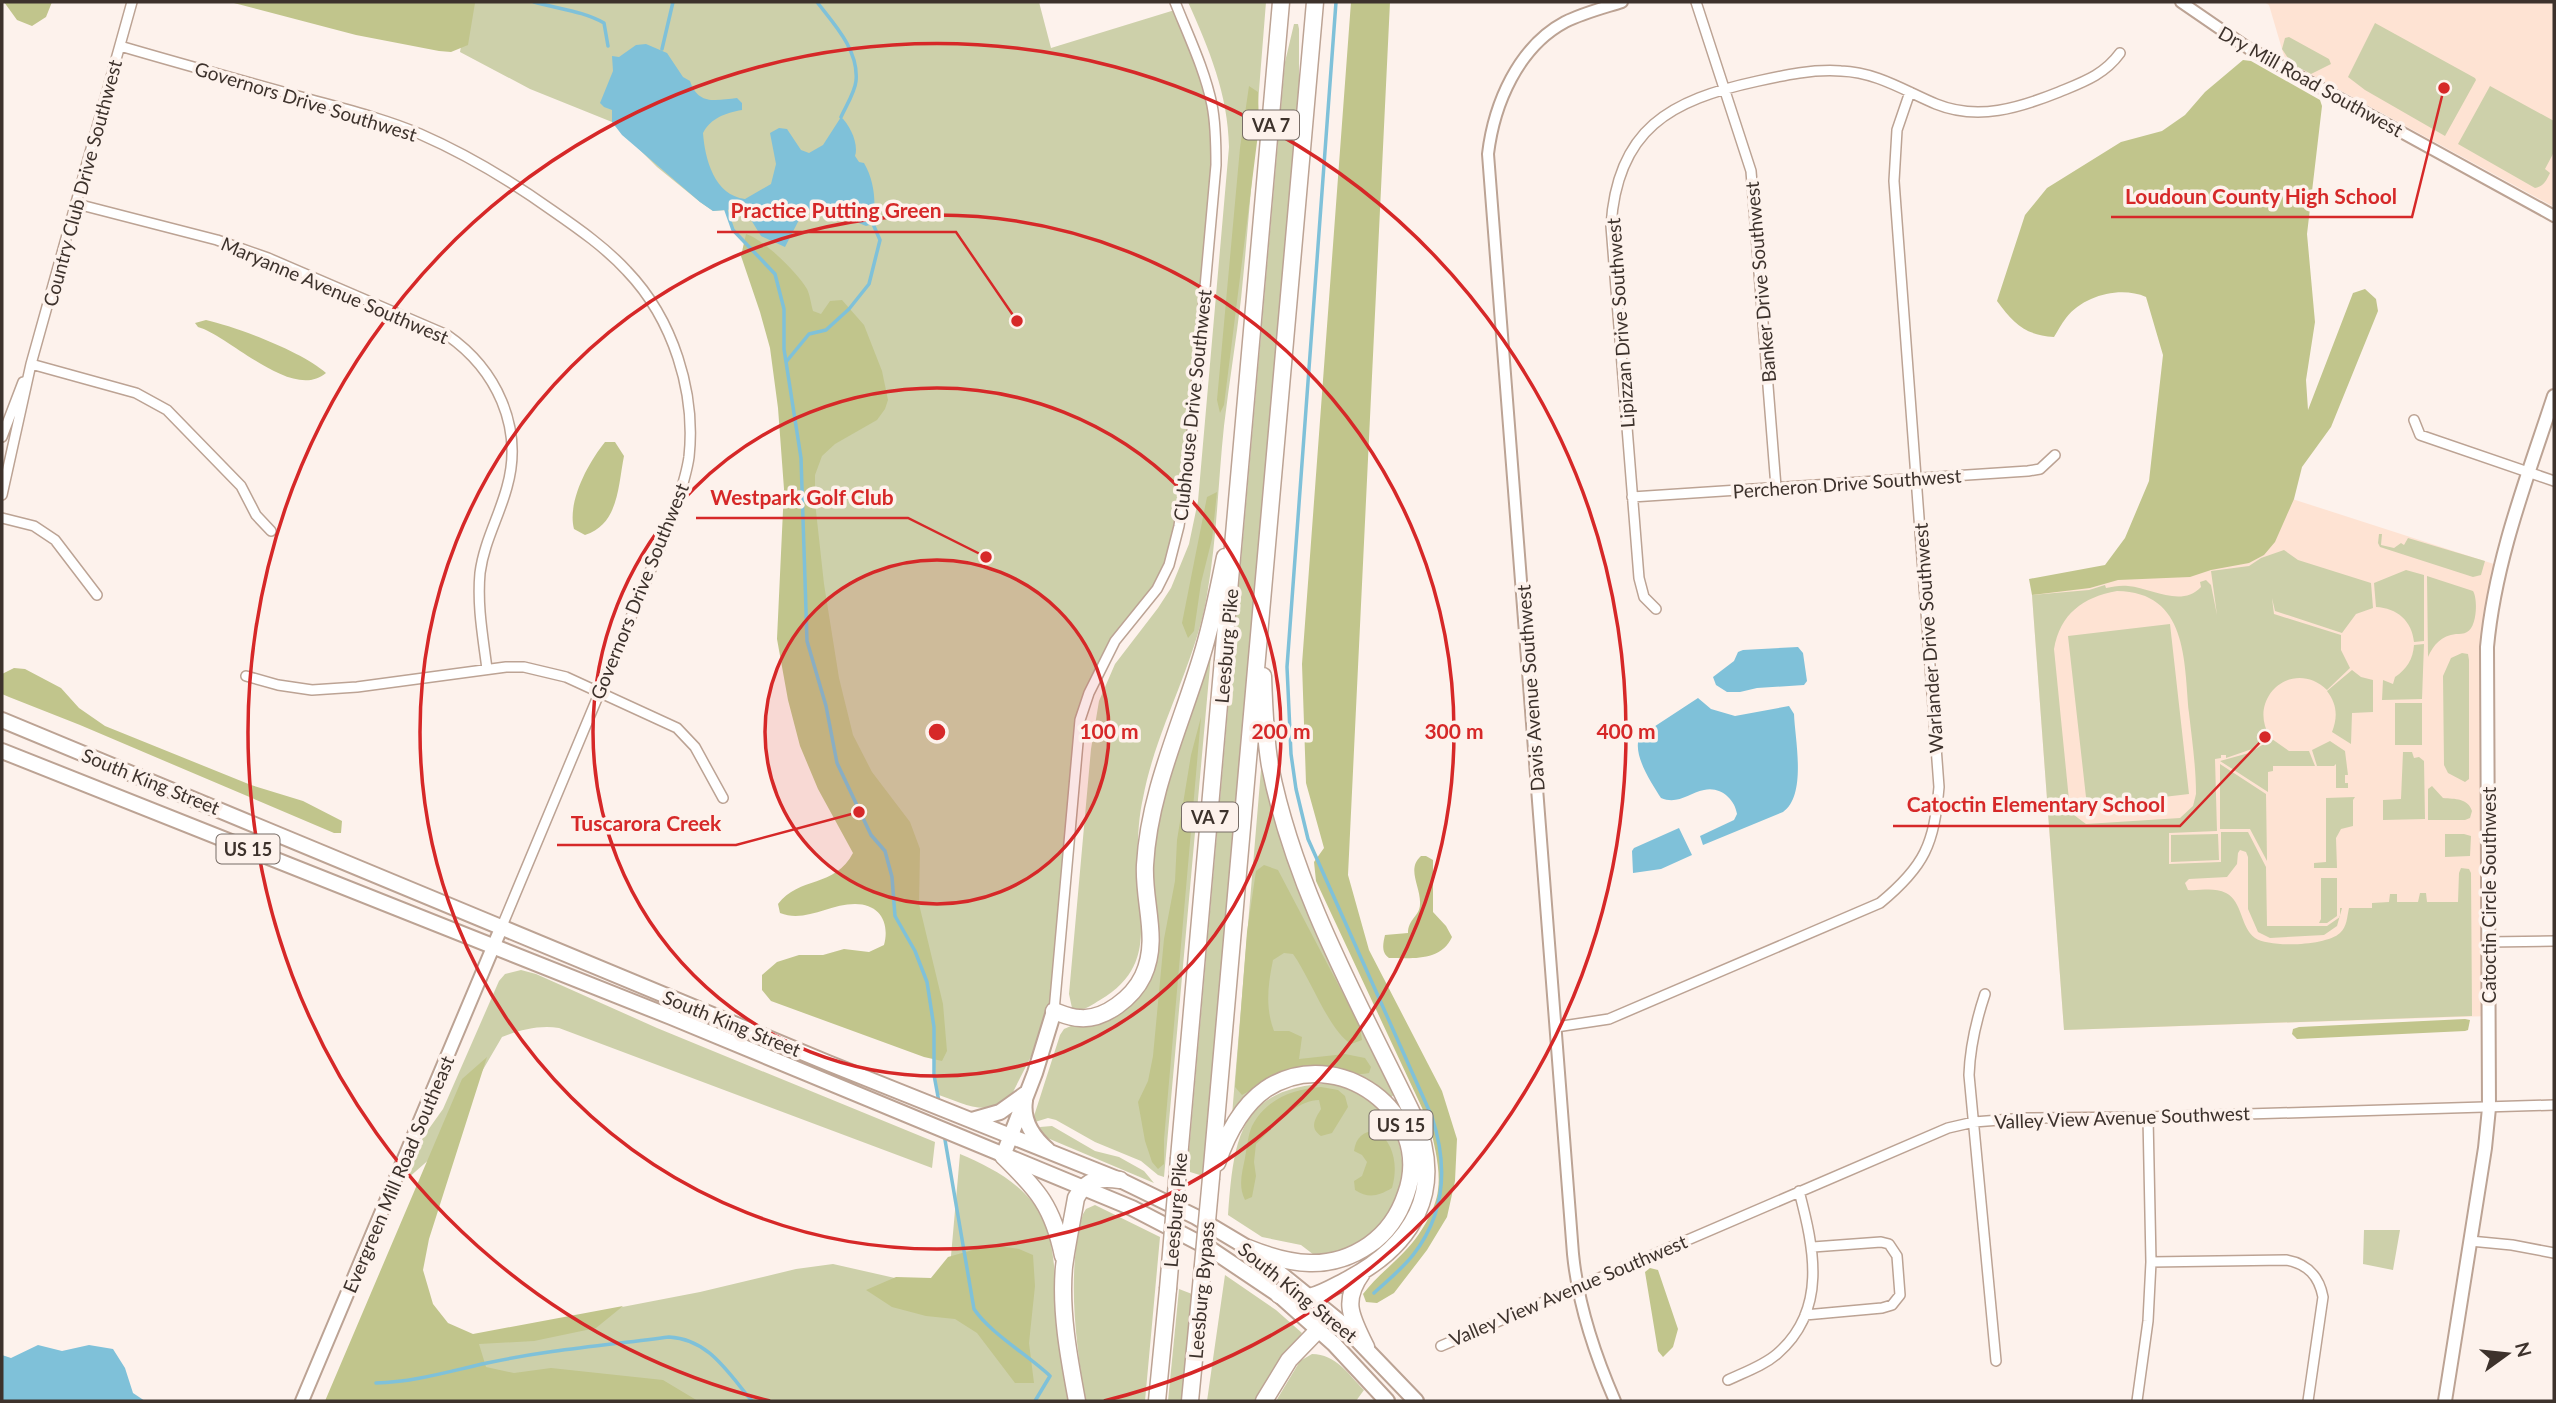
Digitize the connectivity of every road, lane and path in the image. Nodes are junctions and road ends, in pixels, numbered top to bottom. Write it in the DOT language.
graph roads {
  1 [pos="132,2"];
  2 [pos="1175,2"];
  3 [pos="1281,2"];
  4 [pos="1315,2"];
  5 [pos="1622,2"];
  6 [pos="1696,2"];
  7 [pos="2181,2"];
  8 [pos="120,46"];
  9 [pos="2120,53"];
  10 [pos="1724,89"];
  11 [pos="1910,92"];
  12 [pos="77,204"];
  13 [pos="2554,216"];
  14 [pos="31,364"];
  15 [pos="2554,396"];
  16 [pos="2414,420"];
  17 [pos="2,437"];
  18 [pos="2055,456"];
  19 [pos="2529,473"];
  20 [pos="1241,475"];
  21 [pos="1916,478"];
  22 [pos="2554,481"];
  23 [pos="1776,487"];
  24 [pos="2,495"];
  25 [pos="1632,497"];
  26 [pos="2,518"];
  27 [pos="271,530"];
  28 [pos="97,595"];
  29 [pos="1656,609"];
  30 [pos="1260,613"];
  31 [pos="487,669"];
  32 [pos="246,676"];
  33 [pos="599,693"];
  34 [pos="2,720"];
  35 [pos="2,751"];
  36 [pos="723,798"];
  37 [pos="502,926"];
  38 [pos="2554,941"];
  39 [pos="2488,942"];
  40 [pos="494,946"];
  41 [pos="1985,994"];
  42 [pos="1054,1011"];
  43 [pos="1556,1027"];
  44 [pos="1026,1093"];
  45 [pos="2554,1105"];
  46 [pos="2489,1108"];
  47 [pos="2148,1117"];
  48 [pos="971,1120"];
  49 [pos="1974,1122"];
  50 [pos="1010,1136"];
  51 [pos="1054,1155"];
  52 [pos="1003,1156"];
  53 [pos="1211,1178"];
  54 [pos="1120,1180"];
  55 [pos="1081,1188"];
  56 [pos="1799,1191"];
  57 [pos="2470,1241"];
  58 [pos="1813,1247"];
  59 [pos="1248,1248"];
  60 [pos="2554,1253"];
  61 [pos="2151,1262"];
  62 [pos="1064,1268"];
  63 [pos="1362,1272"];
  64 [pos="1578,1286"];
  65 [pos="1168,1289"];
  66 [pos="1279,1295"];
  67 [pos="1311,1297"];
  68 [pos="1805,1315"];
  69 [pos="1319,1329"];
  70 [pos="1441,1346"];
  71 [pos="1366,1347"];
  72 [pos="1996,1361"];
  73 [pos="1728,1380"];
  74 [pos="302,1401"];
  75 [pos="1077,1401"];
  76 [pos="1157,1401"];
  77 [pos="1190,1401"];
  78 [pos="1264,1401"];
  79 [pos="1387,1401"];
  80 [pos="1416,1401"];
  81 [pos="1615,1401"];
  82 [pos="2137,1401"];
  83 [pos="2308,1401"];
  84 [pos="2445,1401"];
  1 -- 8 [label="street, Country Club Drive Southwest"];
  2 -- 42 [label="street, Clubhouse Drive Southwest"];
  3 -- 20 [label="highway, Leesburg Pike / VA 7"];
  4 -- 30 [label="highway, Leesburg Pike / VA 7"];
  5 -- 43 [label="street, Davis Avenue Southwest"];
  6 -- 10 [label="street, Banker Drive Southwest"];
  7 -- 13 [label="street, Dry Mill Road Southwest"];
  8 -- 12 [label="street, Country Club Drive Southwest"];
  8 -- 33 [label="street, Governors Drive Southwest"];
  9 -- 11 [label="street, Lipizzan Drive Southwest"];
  10 -- 11 [label="street, Lipizzan Drive Southwest"];
  10 -- 23 [label="street, Banker Drive Southwest"];
  10 -- 25 [label="street, Lipizzan Drive Southwest"];
  11 -- 21 [label="street, Warlander Drive Southwest"];
  12 -- 14 [label="street, Country Club Drive Southwest"];
  12 -- 31 [label="street, Maryanne Avenue Southwest"];
  14 -- 17 [label="street, Country Club Drive Southwest"];
  14 -- 24 [label="street, Country Club Drive Southwest"];
  14 -- 27 [label="street"];
  15 -- 19 [label="main road, Catoctin Circle Southwest"];
  16 -- 19 [label="street"];
  18 -- 21 [label="street, Percheron Drive Southwest"];
  19 -- 22 [label="street"];
  19 -- 39 [label="main road, Catoctin Circle Southwest"];
  20 -- 42 [label="highway"];
  20 -- 65 [label="highway, Leesburg Pike / VA 7, bridge"];
  21 -- 23 [label="street, Percheron Drive Southwest"];
  21 -- 43 [label="street, Warlander Drive Southwest"];
  23 -- 25 [label="street, Percheron Drive Southwest"];
  25 -- 29 [label="street, Lipizzan Drive Southwest"];
  26 -- 28 [label="street"];
  30 -- 53 [label="highway, Leesburg Pike / VA 7"];
  30 -- 63 [label="highway"];
  31 -- 32 [label="street"];
  31 -- 33 [label="street"];
  33 -- 36 [label="street"];
  33 -- 37 [label="street, Governors Drive Southwest"];
  34 -- 37 [label="main road, South King Street / US 15"];
  35 -- 40 [label="main road, South King Street / US 15"];
  37 -- 40 [label="main road, Evergreen Mill Road Southeast"];
  37 -- 48 [label="main road, South King Street / US 15"];
  38 -- 39 [label="street"];
  39 -- 46 [label="main road, Catoctin Circle Southwest"];
  40 -- 52 [label="main road, South King Street / US 15"];
  40 -- 74 [label="main road, Evergreen Mill Road Southeast"];
  41 -- 49 [label="street"];
  42 -- 44 [label="main road, Clubhouse Drive Southwest"];
  43 -- 64 [label="street, Davis Avenue Southwest"];
  44 -- 48 [label="main road"];
  44 -- 50 [label="main road, Clubhouse Drive Southwest"];
  44 -- 51 [label="main road"];
  45 -- 46 [label="street, Valley View Avenue Southwest"];
  46 -- 47 [label="street, Valley View Avenue Southwest"];
  46 -- 57 [label="main road, Catoctin Circle Southwest"];
  47 -- 49 [label="street, Valley View Avenue Southwest"];
  47 -- 61 [label="street"];
  48 -- 50 [label="main road, South King Street / US 15"];
  49 -- 56 [label="street, Valley View Avenue Southwest"];
  49 -- 72 [label="street"];
  50 -- 51 [label="main road, South King Street / US 15"];
  50 -- 52 [label="main road, Clubhouse Drive Southwest"];
  51 -- 54 [label="main road, South King Street / US 15"];
  52 -- 55 [label="main road, South King Street"];
  52 -- 62 [label="highway"];
  53 -- 59 [label="highway, US 15"];
  53 -- 77 [label="highway, Leesburg Bypass / US 15, bridge"];
  54 -- 55 [label="highway"];
  54 -- 59 [label="main road, South King Street / US 15"];
  55 -- 62 [label="highway"];
  55 -- 66 [label="main road, South King Street"];
  56 -- 58 [label="street"];
  56 -- 64 [label="street, Valley View Avenue Southwest"];
  57 -- 60 [label="street"];
  57 -- 84 [label="main road, Catoctin Circle Southwest"];
  58 -- 68 [label="street"];
  58 -- 68 [label="street"];
  59 -- 67 [label="main road, South King Street"];
  61 -- 82 [label="street"];
  61 -- 83 [label="street"];
  62 -- 75 [label="highway"];
  63 -- 67 [label="highway"];
  63 -- 71 [label="highway"];
  64 -- 70 [label="street, Valley View Avenue Southwest"];
  64 -- 81 [label="street, Davis Avenue Southwest"];
  65 -- 76 [label="highway, Leesburg Bypass / VA 7"];
  66 -- 67 [label="highway"];
  66 -- 69 [label="main road, South King Street"];
  67 -- 71 [label="main road, South King Street"];
  68 -- 73 [label="street"];
  69 -- 78 [label="highway"];
  69 -- 79 [label="main road, South King Street"];
  71 -- 80 [label="main road, South King Street"];
}
